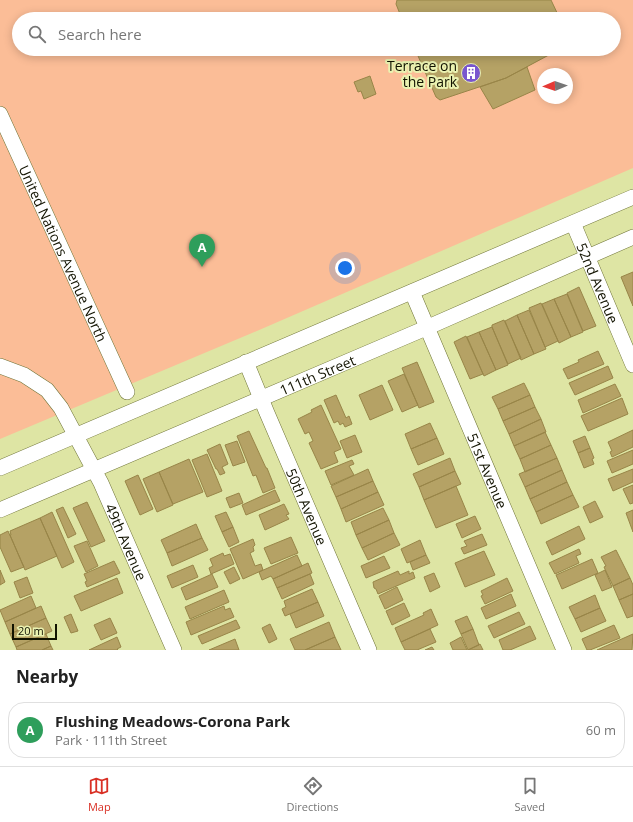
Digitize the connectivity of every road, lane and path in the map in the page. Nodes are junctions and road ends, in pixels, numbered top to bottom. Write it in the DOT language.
graph roads {
  1 [pos="0,114"];
  2 [pos="633,197"];
  3 [pos="573,224"];
  4 [pos="633,237"];
  5 [pos="586,257"];
  6 [pos="412,292"];
  7 [pos="426,328"];
  8 [pos="246,362"];
  9 [pos="633,365"];
  10 [pos="0,366"];
  11 [pos="127,392"];
  12 [pos="261,399"];
  13 [pos="76,436"];
  14 [pos="0,468"];
  15 [pos="94,470"];
  16 [pos="0,510"];
  17 [pos="174,650"];
  18 [pos="369,650"];
  19 [pos="564,650"];
  1 -- 11 [label="street, United Nations Avenue North"];
  2 -- 3 [label="street"];
  3 -- 5 [label="street, 52nd Avenue"];
  3 -- 6 [label="street"];
  4 -- 5 [label="street, 111th Street"];
  5 -- 7 [label="street, 111th Street"];
  5 -- 9 [label="street, 52nd Avenue"];
  6 -- 7 [label="street, 51st Avenue"];
  6 -- 8 [label="street"];
  7 -- 12 [label="street, 111th Street"];
  7 -- 19 [label="street, 51st Avenue"];
  8 -- 12 [label="street, 50th Avenue"];
  8 -- 13 [label="street"];
  10 -- 13 [label="street, 49th Avenue"];
  12 -- 15 [label="street, 111th Street"];
  12 -- 18 [label="street, 50th Avenue"];
  13 -- 14 [label="street"];
  13 -- 15 [label="street, 49th Avenue"];
  15 -- 16 [label="street, 111th Street"];
  15 -- 17 [label="street, 49th Avenue"];
}
